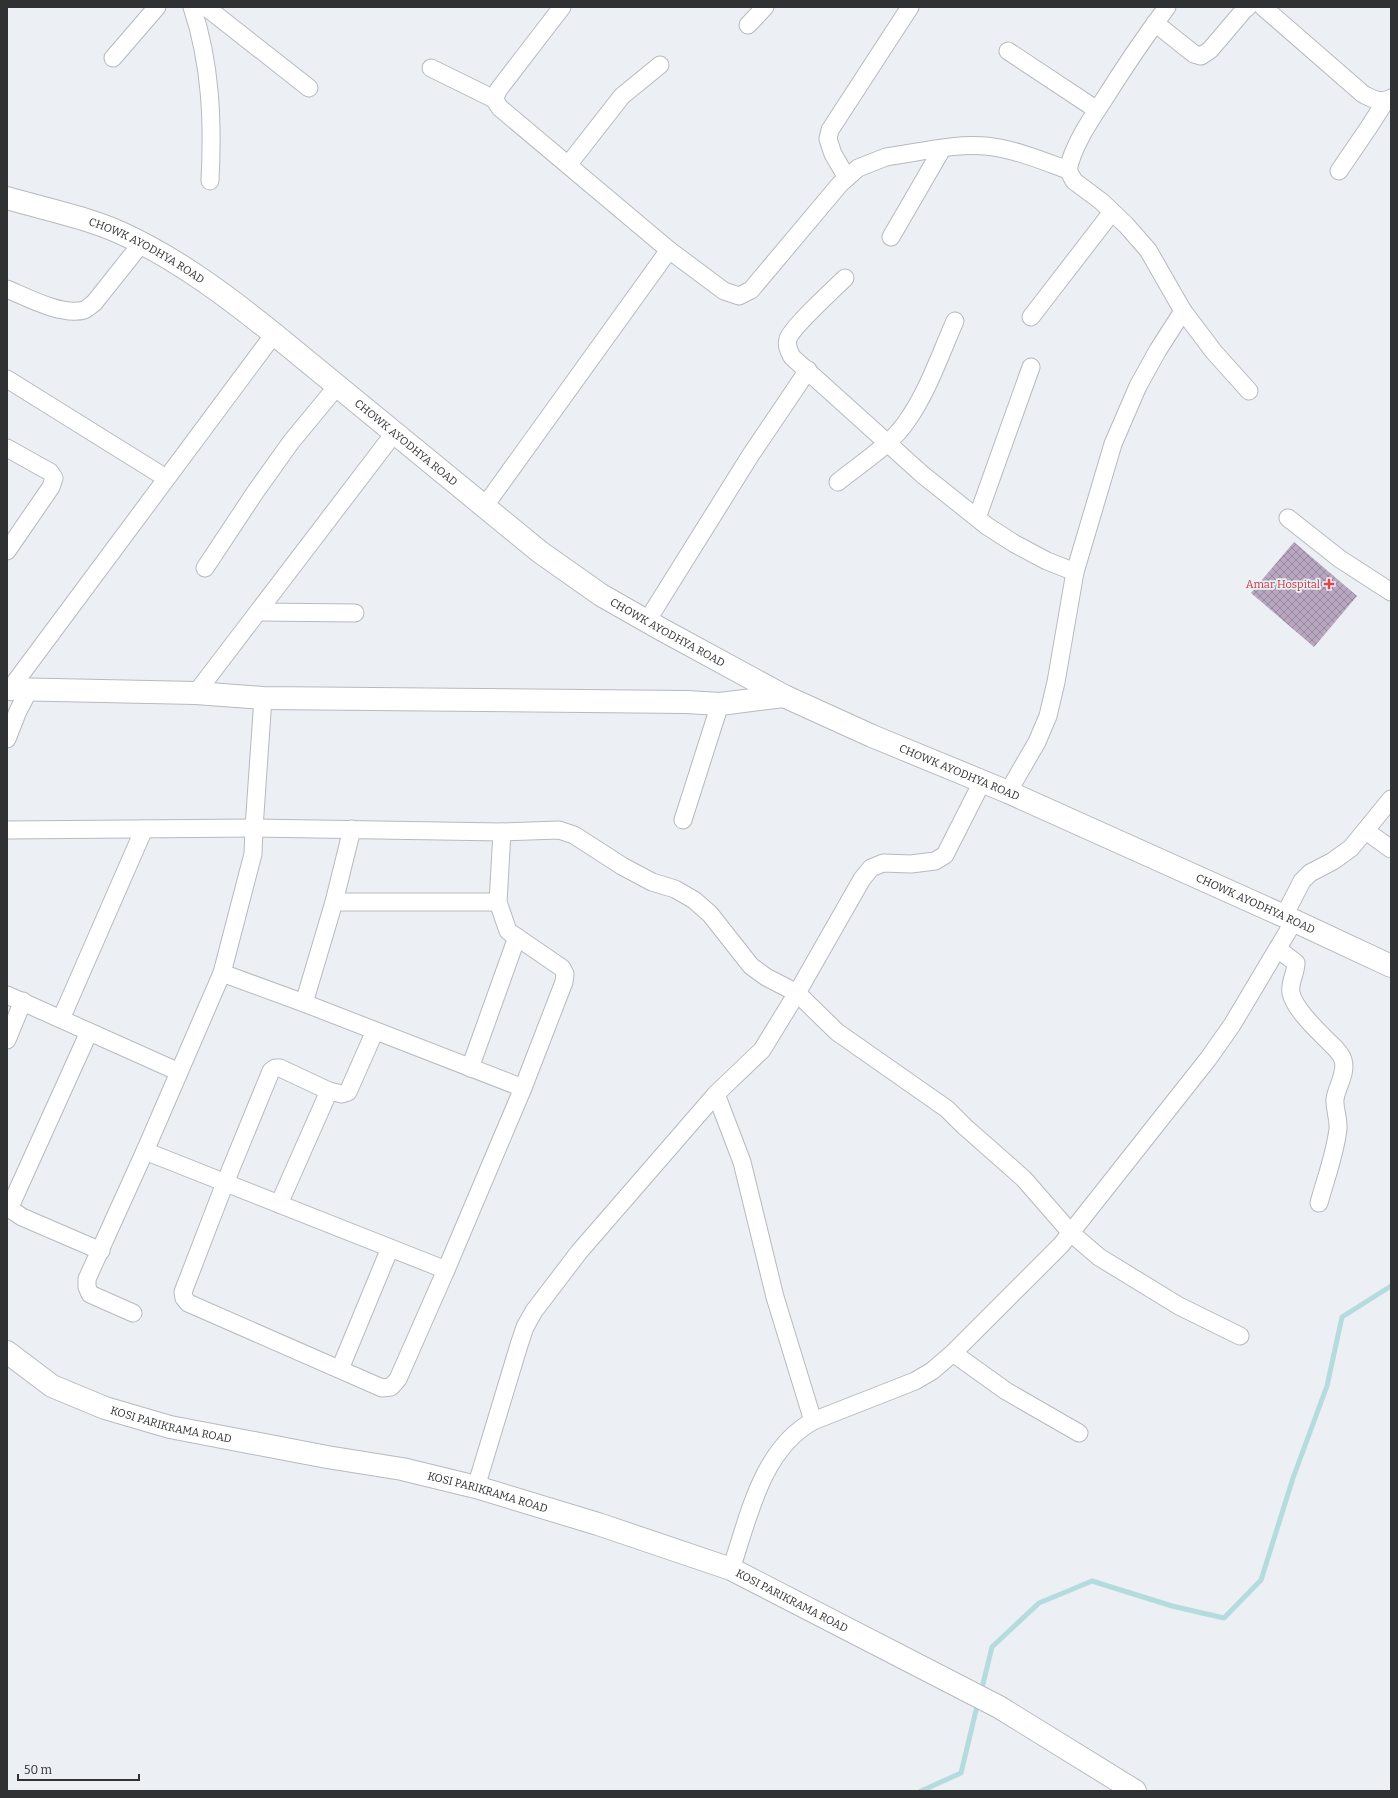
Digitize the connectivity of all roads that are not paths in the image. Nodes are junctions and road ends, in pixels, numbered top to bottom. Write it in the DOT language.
graph roads {
  1 [pos="157,7"];
  2 [pos="192,7"];
  3 [pos="206,7"];
  4 [pos="562,7"];
  5 [pos="765,7"];
  6 [pos="910,7"];
  7 [pos="1167,7"];
  8 [pos="1248,7"];
  9 [pos="1263,7"];
  10 [pos="1155,23"];
  11 [pos="748,25"];
  12 [pos="1008,51"];
  13 [pos="113,58"];
  14 [pos="660,65"];
  15 [pos="431,68"];
  16 [pos="309,88"];
  17 [pos="494,99"];
  18 [pos="1388,100"];
  19 [pos="1097,110"];
  20 [pos="942,149"];
  21 [pos="568,165"];
  22 [pos="1068,170"];
  23 [pos="1339,171"];
  24 [pos="847,178"];
  25 [pos="210,181"];
  26 [pos="7,198"];
  27 [pos="1112,212"];
  28 [pos="891,237"];
  29 [pos="141,244"];
  30 [pos="669,250"];
  31 [pos="845,278"];
  32 [pos="7,289"];
  33 [pos="1183,311"];
  34 [pos="1031,317"];
  35 [pos="955,321"];
  36 [pos="274,334"];
  37 [pos="1031,367"];
  38 [pos="808,370"];
  39 [pos="7,379"];
  40 [pos="338,385"];
  41 [pos="1248,391"];
  42 [pos="395,432"];
  43 [pos="888,442"];
  44 [pos="7,448"];
  45 [pos="166,478"];
  46 [pos="838,482"];
  47 [pos="484,507"];
  48 [pos="977,518"];
  49 [pos="1288,518"];
  50 [pos="7,551"];
  51 [pos="205,568"];
  52 [pos="1075,572"];
  53 [pos="1391,592"];
  54 [pos="259,612"];
  55 [pos="355,613"];
  56 [pos="647,621"];
  57 [pos="15,690"];
  58 [pos="196,694"];
  59 [pos="784,696"];
  60 [pos="263,698"];
  61 [pos="720,704"];
  62 [pos="7,738"];
  63 [pos="982,782"];
  64 [pos="1008,792"];
  65 [pos="1391,800"];
  66 [pos="683,820"];
  67 [pos="254,828"];
  68 [pos="144,829"];
  69 [pos="7,830"];
  70 [pos="352,830"];
  71 [pos="1366,831"];
  72 [pos="502,832"];
  73 [pos="1391,850"];
  74 [pos="334,902"];
  75 [pos="498,902"];
  76 [pos="1289,919"];
  77 [pos="516,937"];
  78 [pos="1278,949"];
  79 [pos="1391,966"];
  80 [pos="222,973"];
  81 [pos="797,993"];
  82 [pos="7,995"];
  83 [pos="23,1001"];
  84 [pos="304,1003"];
  85 [pos="61,1019"];
  86 [pos="375,1031"];
  87 [pos="89,1032"];
  88 [pos="7,1040"];
  89 [pos="470,1068"];
  90 [pos="179,1072"];
  91 [pos="523,1088"];
  92 [pos="329,1091"];
  93 [pos="716,1094"];
  94 [pos="145,1151"];
  95 [pos="225,1183"];
  96 [pos="1319,1203"];
  97 [pos="279,1204"];
  98 [pos="8,1208"];
  99 [pos="1071,1232"];
  100 [pos="390,1248"];
  101 [pos="101,1251"];
  102 [pos="446,1270"];
  103 [pos="133,1313"];
  104 [pos="1240,1336"];
  105 [pos="7,1352"];
  106 [pos="953,1353"];
  107 [pos="340,1370"];
  108 [pos="813,1421"];
  109 [pos="1079,1432"];
  110 [pos="476,1486"];
  111 [pos="731,1569"];
  112 [pos="1135,1791"];
  1 -- 13 [label="street"];
  2 -- 25 [label="street"];
  3 -- 16 [label="street"];
  4 -- 17 [label="street"];
  5 -- 11 [label="street"];
  6 -- 24 [label="street"];
  7 -- 10 [label="street"];
  8 -- 10 [label="street"];
  9 -- 18 [label="street"];
  10 -- 19 [label="street"];
  12 -- 19 [label="street"];
  14 -- 21 [label="street"];
  15 -- 17 [label="street"];
  17 -- 21 [label="street"];
  18 -- 23 [label="street"];
  19 -- 22 [label="street"];
  20 -- 22 [label="street"];
  20 -- 24 [label="street"];
  20 -- 28 [label="street"];
  21 -- 30 [label="street"];
  22 -- 27 [label="street"];
  24 -- 30 [label="street"];
  26 -- 29 [label="main road, CHOWK AYODHYA ROAD"];
  27 -- 33 [label="street"];
  27 -- 34 [label="street"];
  29 -- 32 [label="street"];
  29 -- 36 [label="main road, CHOWK AYODHYA ROAD"];
  30 -- 47 [label="street"];
  31 -- 38 [label="street"];
  33 -- 41 [label="street"];
  33 -- 52 [label="street"];
  35 -- 43 [label="street"];
  36 -- 40 [label="main road, CHOWK AYODHYA ROAD"];
  36 -- 45 [label="street"];
  37 -- 48 [label="street"];
  38 -- 43 [label="street"];
  38 -- 56 [label="street"];
  39 -- 45 [label="street"];
  40 -- 42 [label="main road, CHOWK AYODHYA ROAD"];
  40 -- 51 [label="street"];
  42 -- 47 [label="main road, CHOWK AYODHYA ROAD"];
  42 -- 54 [label="street"];
  43 -- 46 [label="street"];
  43 -- 48 [label="street"];
  44 -- 50 [label="street"];
  45 -- 57 [label="street"];
  47 -- 56 [label="main road, CHOWK AYODHYA ROAD"];
  48 -- 52 [label="street"];
  49 -- 53 [label="street"];
  52 -- 64 [label="street"];
  54 -- 55 [label="street"];
  54 -- 58 [label="street"];
  56 -- 59 [label="main road, CHOWK AYODHYA ROAD"];
  57 -- 58 [label="main road"];
  57 -- 62 [label="street"];
  58 -- 60 [label="main road"];
  59 -- 61 [label="main road"];
  59 -- 63 [label="main road, CHOWK AYODHYA ROAD"];
  60 -- 61 [label="main road"];
  60 -- 67 [label="street"];
  61 -- 66 [label="street"];
  63 -- 64 [label="main road, CHOWK AYODHYA ROAD"];
  63 -- 81 [label="street"];
  64 -- 76 [label="main road, CHOWK AYODHYA ROAD"];
  65 -- 71 [label="street"];
  67 -- 68 [label="street"];
  67 -- 70 [label="street"];
  67 -- 80 [label="street"];
  68 -- 69 [label="street"];
  68 -- 85 [label="street"];
  70 -- 72 [label="street"];
  70 -- 74 [label="street"];
  71 -- 73 [label="street"];
  71 -- 76 [label="street"];
  72 -- 75 [label="street"];
  72 -- 81 [label="street"];
  74 -- 75 [label="street"];
  74 -- 84 [label="street"];
  75 -- 77 [label="street"];
  76 -- 78 [label="street"];
  76 -- 79 [label="main road, CHOWK AYODHYA ROAD"];
  77 -- 89 [label="street"];
  77 -- 91 [label="street"];
  78 -- 96 [label="street"];
  78 -- 99 [label="street"];
  80 -- 84 [label="street"];
  80 -- 90 [label="street"];
  81 -- 93 [label="street"];
  81 -- 99 [label="street"];
  82 -- 83 [label="street"];
  83 -- 85 [label="street"];
  83 -- 88 [label="street"];
  84 -- 86 [label="street"];
  85 -- 87 [label="street"];
  86 -- 89 [label="street"];
  86 -- 92 [label="street"];
  87 -- 90 [label="street"];
  87 -- 98 [label="street"];
  89 -- 91 [label="street"];
  90 -- 94 [label="street"];
  91 -- 102 [label="street"];
  92 -- 95 [label="street"];
  92 -- 97 [label="street"];
  93 -- 108 [label="street"];
  93 -- 110 [label="street"];
  94 -- 95 [label="street"];
  94 -- 101 [label="street"];
  95 -- 97 [label="street"];
  95 -- 107 [label="street"];
  97 -- 100 [label="street"];
  98 -- 101 [label="street"];
  99 -- 104 [label="street"];
  99 -- 106 [label="street"];
  100 -- 102 [label="street"];
  100 -- 107 [label="street"];
  101 -- 103 [label="street"];
  102 -- 107 [label="street"];
  105 -- 110 [label="main road, KOSI PARIKRAMA ROAD"];
  106 -- 108 [label="street"];
  106 -- 109 [label="street"];
  108 -- 111 [label="street"];
  110 -- 111 [label="main road, KOSI PARIKRAMA ROAD"];
  111 -- 112 [label="main road, KOSI PARIKRAMA ROAD"];
}
